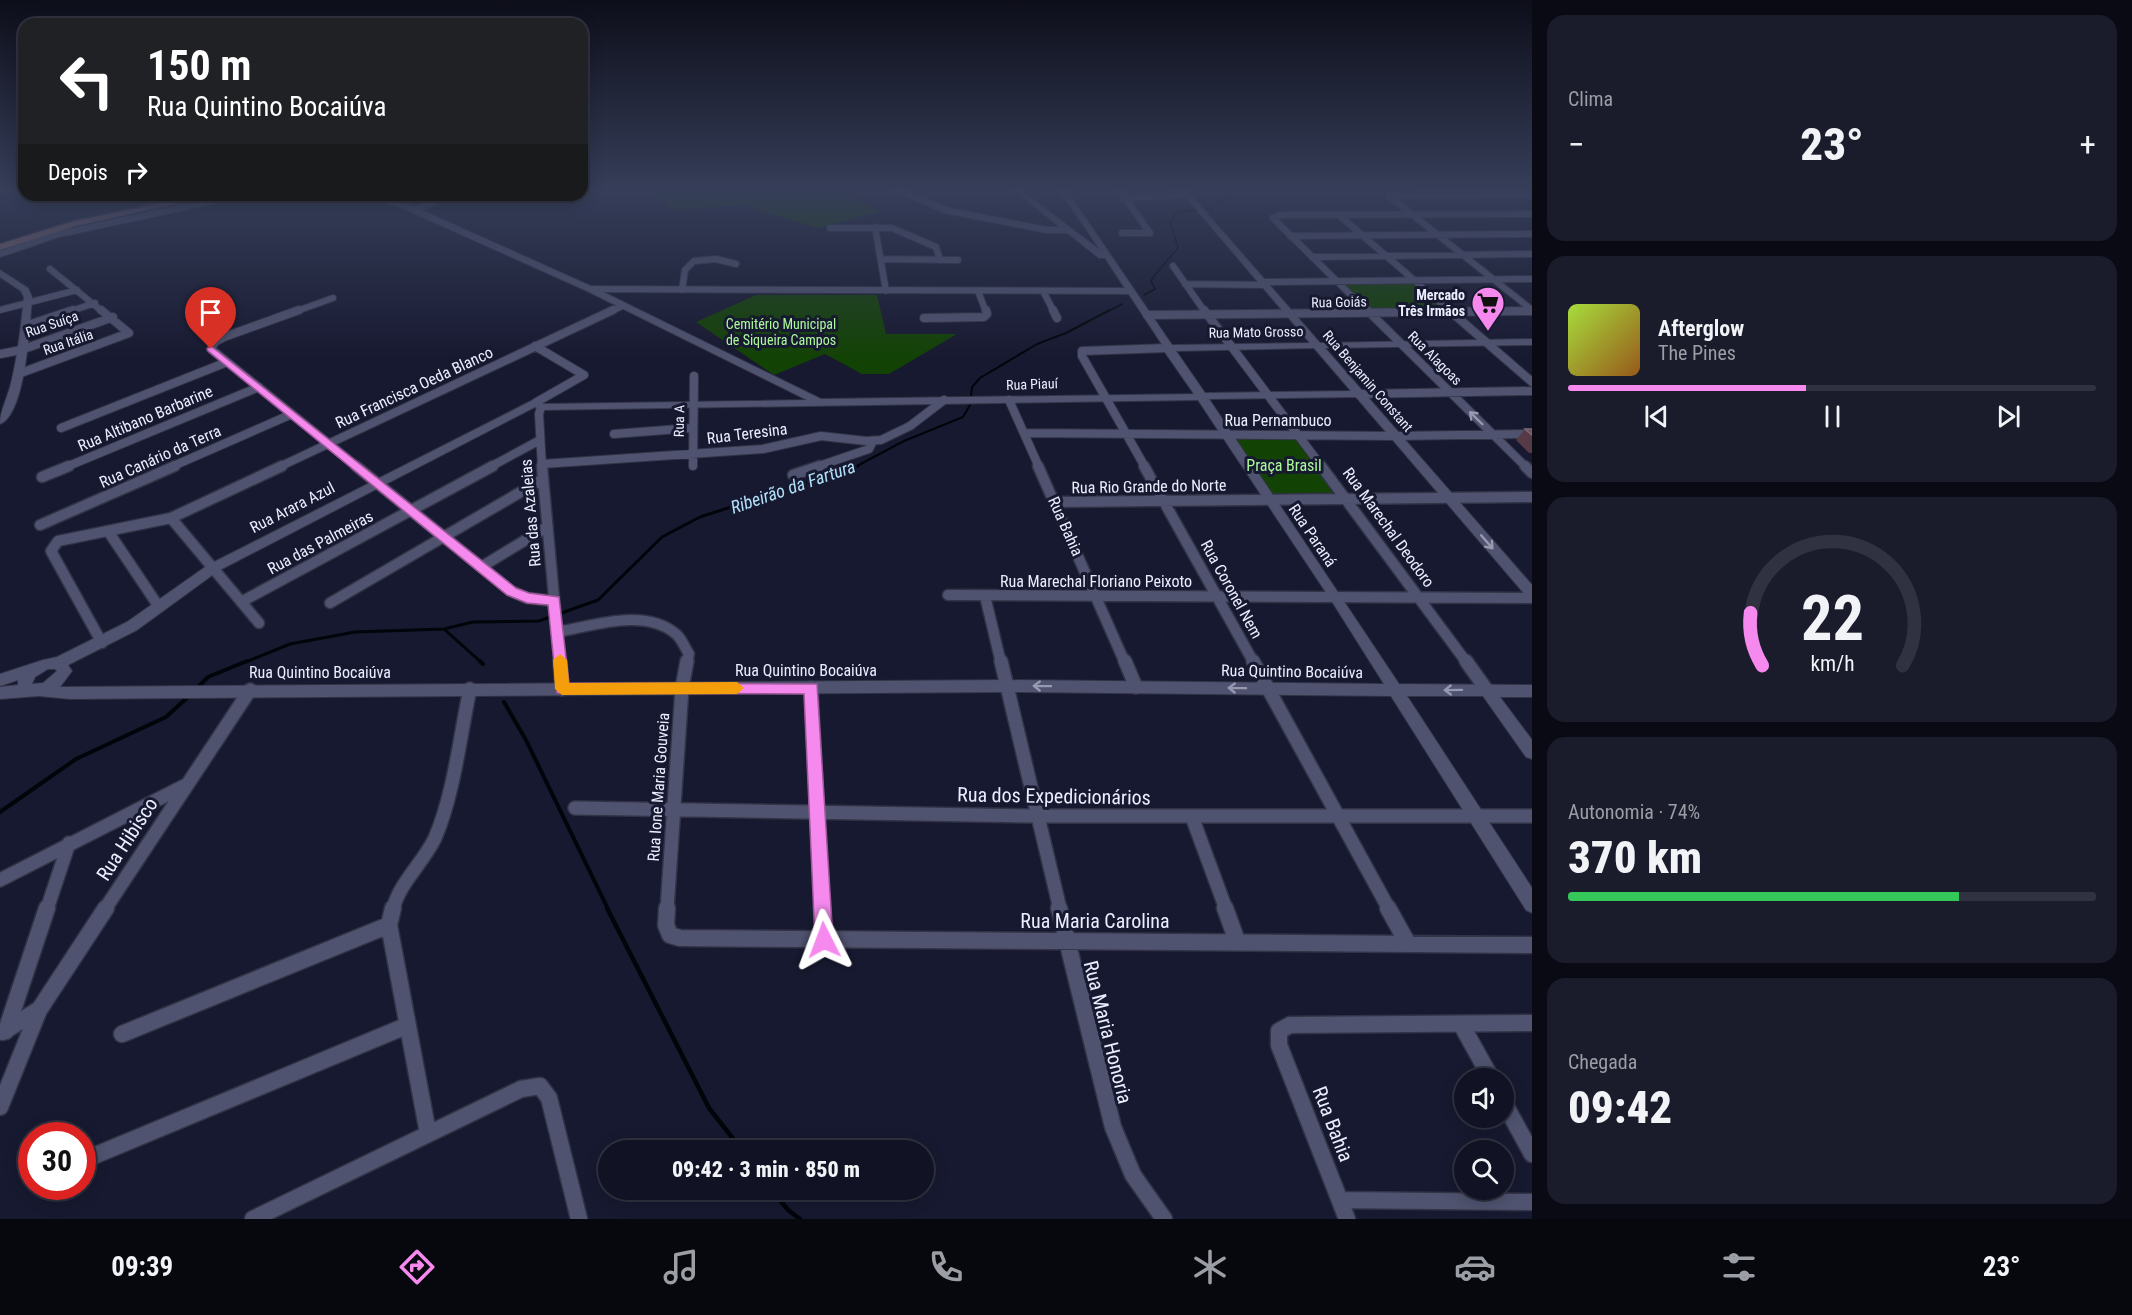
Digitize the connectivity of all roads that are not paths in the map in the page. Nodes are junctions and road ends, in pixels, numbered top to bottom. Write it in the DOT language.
graph roads {
  1 [pos="27,245"];
  2 [pos="493,245"];
  3 [pos="878,245"];
  4 [pos="931,245"];
  5 [pos="1087,245"];
  6 [pos="1099,245"];
  7 [pos="1230,245"];
  8 [pos="1299,245"];
  9 [pos="1377,245"];
  10 [pos="1453,245"];
  11 [pos="0,254"];
  12 [pos="1463,254"];
  13 [pos="1531,254"];
  14 [pos="1390,256"];
  15 [pos="1312,257"];
  16 [pos="881,259"];
  17 [pos="940,260"];
  18 [pos="958,260"];
  19 [pos="1110,262"];
  20 [pos="736,264"];
  21 [pos="1173,266"];
  22 [pos="50,269"];
  23 [pos="0,273"];
  24 [pos="1532,279"];
  25 [pos="1495,280"];
  26 [pos="1418,281"];
  27 [pos="1338,282"];
  28 [pos="1263,283"];
  29 [pos="1185,284"];
  30 [pos="590,289"];
  31 [pos="77,290"];
  32 [pos="682,290"];
  33 [pos="886,291"];
  34 [pos="978,291"];
  35 [pos="1043,291"];
  36 [pos="1130,291"];
  37 [pos="333,298"];
  38 [pos="95,303"];
  39 [pos="27,305"];
  40 [pos="622,306"];
  41 [pos="0,310"];
  42 [pos="1532,310"];
  43 [pos="1453,312"];
  44 [pos="1370,313"];
  45 [pos="1290,314"];
  46 [pos="1146,315"];
  47 [pos="1207,315"];
  48 [pos="113,317"];
  49 [pos="924,318"];
  50 [pos="1057,318"];
  51 [pos="25,326"];
  52 [pos="1532,342"];
  53 [pos="1487,343"];
  54 [pos="1401,344"];
  55 [pos="1316,345"];
  56 [pos="535,346"];
  57 [pos="1232,346"];
  58 [pos="1167,348"];
  59 [pos="21,350"];
  60 [pos="1088,350"];
  61 [pos="0,354"];
  62 [pos="227,362"];
  63 [pos="18,374"];
  64 [pos="694,376"];
  65 [pos="1532,382"];
  66 [pos="259,387"];
  67 [pos="1532,391"];
  68 [pos="1450,392"];
  69 [pos="1358,394"];
  70 [pos="1269,395"];
  71 [pos="1103,396"];
  72 [pos="1200,396"];
  73 [pos="1009,399"];
  74 [pos="944,400"];
  75 [pos="819,402"];
  76 [pos="693,404"];
  77 [pos="538,405"];
  78 [pos="292,414"];
  79 [pos="0,421"];
  80 [pos="61,428"];
  81 [pos="692,428"];
  82 [pos="1124,432"];
  83 [pos="1024,433"];
  84 [pos="614,434"];
  85 [pos="1493,434"];
  86 [pos="1532,434"];
  87 [pos="1226,435"];
  88 [pos="1299,435"];
  89 [pos="1395,436"];
  90 [pos="540,440"];
  91 [pos="873,441"];
  92 [pos="329,443"];
  93 [pos="693,454"];
  94 [pos="542,464"];
  95 [pos="693,466"];
  96 [pos="1532,473"];
  97 [pos="793,475"];
  98 [pos="42,477"];
  99 [pos="543,480"];
  100 [pos="378,482"];
  101 [pos="1449,497"];
  102 [pos="1532,497"];
  103 [pos="1346,498"];
  104 [pos="1269,499"];
  105 [pos="1162,501"];
  106 [pos="1055,502"];
  107 [pos="411,510"];
  108 [pos="171,518"];
  109 [pos="40,525"];
  110 [pos="548,527"];
  111 [pos="108,531"];
  112 [pos="443,537"];
  113 [pos="481,567"];
  114 [pos="213,568"];
  115 [pos="948,595"];
  116 [pos="1096,595"];
  117 [pos="984,596"];
  118 [pos="1532,596"];
  119 [pos="1218,597"];
  120 [pos="1336,597"];
  121 [pos="1417,597"];
  122 [pos="241,602"];
  123 [pos="330,603"];
  124 [pos="554,604"];
  125 [pos="159,607"];
  126 [pos="259,624"];
  127 [pos="557,627"];
  128 [pos="102,643"];
  129 [pos="62,667"];
  130 [pos="35,669"];
  131 [pos="0,680"];
  132 [pos="1006,686"];
  133 [pos="1136,687"];
  134 [pos="682,688"];
  135 [pos="811,688"];
  136 [pos="470,689"];
  137 [pos="562,689"];
  138 [pos="1268,689"];
  139 [pos="1486,689"];
  140 [pos="36,690"];
  141 [pos="250,690"];
  142 [pos="80,691"];
  143 [pos="1394,691"];
  144 [pos="1532,691"];
  145 [pos="0,693"];
  146 [pos="1532,752"];
  147 [pos="185,785"];
  148 [pos="575,808"];
  149 [pos="673,812"];
  150 [pos="817,812"];
  151 [pos="1035,816"];
  152 [pos="1338,816"];
  153 [pos="1478,816"];
  154 [pos="1532,816"];
  155 [pos="1192,817"];
  156 [pos="69,843"];
  157 [pos="0,880"];
  158 [pos="1532,904"];
  159 [pos="389,925"];
  160 [pos="666,925"];
  161 [pos="824,940"];
  162 [pos="1065,940"];
  163 [pos="1237,941"];
  164 [pos="1408,944"];
  165 [pos="1532,945"];
  166 [pos="39,1010"];
  167 [pos="1532,1023"];
  168 [pos="1461,1024"];
  169 [pos="406,1026"];
  170 [pos="3,1033"];
  171 [pos="122,1034"];
  172 [pos="1485,1068"];
  173 [pos="0,1107"];
  174 [pos="1514,1121"];
  175 [pos="428,1133"];
  176 [pos="1532,1154"];
  177 [pos="96,1155"];
  178 [pos="1340,1200"];
  179 [pos="1532,1202"];
  180 [pos="577,1218"];
  181 [pos="254,1219"];
  182 [pos="1164,1219"];
  183 [pos="1347,1219"];
  1 -- 11 [label="street"];
  2 -- 30 [label="street"];
  3 -- 16 [label="street"];
  4 -- 17 [label="street"];
  5 -- 19 [label="street"];
  6 -- 19 [label="street, Rua Paraná"];
  7 -- 28 [label="street, Rua Benjamin Constant"];
  8 -- 15 [label="street, Rua Alagoas"];
  9 -- 14 [label="street"];
  10 -- 12 [label="street"];
  12 -- 13 [label="street"];
  12 -- 14 [label="street"];
  12 -- 25 [label="street"];
  14 -- 15 [label="street"];
  14 -- 26 [label="street"];
  15 -- 27 [label="street, Rua Alagoas"];
  16 -- 17 [label="street"];
  16 -- 33 [label="street"];
  17 -- 18 [label="street"];
  19 -- 36 [label="street, Rua Paraná"];
  20 -- 32 [label="street"];
  21 -- 29 [label="street, Rua Marechal Deodoro"];
  22 -- 31 [label="street"];
  23 -- 39 [label="street"];
  24 -- 25 [label="street"];
  25 -- 26 [label="street"];
  25 -- 42 [label="street"];
  26 -- 27 [label="street"];
  26 -- 43 [label="street"];
  27 -- 28 [label="street"];
  27 -- 44 [label="street, Rua Alagoas"];
  28 -- 29 [label="street"];
  28 -- 45 [label="street, Rua Benjamin Constant"];
  29 -- 47 [label="street, Rua Marechal Deodoro"];
  30 -- 32 [label="street"];
  30 -- 40 [label="street"];
  31 -- 38 [label="street"];
  31 -- 39 [label="street"];
  32 -- 33 [label="street"];
  33 -- 34 [label="street"];
  34 -- 35 [label="street"];
  34 -- 49 [label="street"];
  35 -- 36 [label="street"];
  35 -- 50 [label="street"];
  36 -- 46 [label="street, Rua Paraná"];
  37 -- 62 [label="street"];
  38 -- 48 [label="street"];
  38 -- 51 [label="street"];
  39 -- 41 [label="street"];
  39 -- 51 [label="street"];
  40 -- 56 [label="street, Rua Francisca Oeda Blanco"];
  40 -- 75 [label="street"];
  42 -- 43 [label="street, Rua Goiás"];
  43 -- 44 [label="street, Rua Goiás"];
  43 -- 53 [label="street"];
  44 -- 45 [label="street, Rua Goiás"];
  44 -- 54 [label="street, Rua Alagoas"];
  45 -- 47 [label="street, Rua Goiás"];
  45 -- 55 [label="street, Rua Benjamin Constant"];
  46 -- 47 [label="street, Rua Goiás"];
  46 -- 58 [label="street, Rua Paraná"];
  47 -- 57 [label="street, Rua Marechal Deodoro"];
  48 -- 59 [label="street, Rua Suíça"];
  48 -- 63 [label="street, Rua Itália"];
  51 -- 59 [label="street"];
  52 -- 53 [label="street, Rua Mato Grosso"];
  53 -- 54 [label="street, Rua Mato Grosso"];
  53 -- 65 [label="street"];
  54 -- 55 [label="street, Rua Mato Grosso"];
  54 -- 68 [label="street, Rua Alagoas"];
  55 -- 57 [label="street, Rua Mato Grosso"];
  55 -- 69 [label="street, Rua Benjamin Constant"];
  56 -- 77 [label="street, Rua Arara Azul"];
  56 -- 92 [label="street, Rua Francisca Oeda Blanco"];
  57 -- 58 [label="street, Rua Mato Grosso"];
  57 -- 70 [label="street, Rua Marechal Deodoro"];
  58 -- 60 [label="street, Rua Mato Grosso"];
  58 -- 72 [label="street, Rua Paraná"];
  59 -- 61 [label="street, Rua Suíça"];
  59 -- 63 [label="street"];
  60 -- 71 [label="street, Rua Coronel Nem"];
  62 -- 66 [label="street"];
  62 -- 80 [label="street"];
  63 -- 79 [label="street"];
  64 -- 76 [label="street, Rua A"];
  66 -- 78 [label="street"];
  66 -- 98 [label="street, Rua Altibano Barbarine"];
  67 -- 68 [label="street, Rua Piauí"];
  68 -- 69 [label="street, Rua Piauí"];
  85 -- 68 [label="street, Rua Alagoas, one-way"];
  69 -- 70 [label="street, Rua Piauí"];
  69 -- 89 [label="street, Rua Benjamin Constant"];
  70 -- 72 [label="street, Rua Piauí"];
  70 -- 88 [label="street, Rua Marechal Deodoro"];
  71 -- 72 [label="street, Rua Piauí"];
  71 -- 73 [label="street, Rua Piauí"];
  71 -- 82 [label="street, Rua Coronel Nem"];
  72 -- 87 [label="street, Rua Paraná"];
  73 -- 74 [label="street, Rua Piauí"];
  73 -- 83 [label="street, Rua Bahia"];
  74 -- 75 [label="street, Rua Piauí"];
  74 -- 91 [label="street"];
  75 -- 76 [label="street, Rua Piauí"];
  76 -- 77 [label="street, Rua Piauí"];
  76 -- 81 [label="street, Rua A"];
  77 -- 90 [label="street, Rua das Azaleias"];
  77 -- 100 [label="street, Rua Arara Azul"];
  78 -- 92 [label="street"];
  78 -- 109 [label="street, Rua Canário da Terra"];
  81 -- 84 [label="street"];
  81 -- 93 [label="street, Rua A"];
  82 -- 83 [label="street, Rua Pernambuco"];
  82 -- 87 [label="street, Rua Pernambuco"];
  82 -- 105 [label="street, Rua Coronel Nem"];
  83 -- 106 [label="street, Rua Bahia"];
  85 -- 86 [label="street, Rua Pernambuco"];
  85 -- 89 [label="street, Rua Pernambuco"];
  85 -- 96 [label="street, Rua Alagoas"];
  87 -- 88 [label="street, Rua Pernambuco"];
  87 -- 104 [label="street, Rua Paraná"];
  88 -- 89 [label="street, Rua Pernambuco"];
  88 -- 103 [label="street, Rua Marechal Deodoro"];
  89 -- 101 [label="street, Rua Benjamin Constant"];
  90 -- 94 [label="street, Rua das Azaleias"];
  90 -- 107 [label="street, Rua das Palmeiras"];
  91 -- 93 [label="street, Rua Teresina"];
  91 -- 97 [label="street"];
  92 -- 100 [label="street"];
  92 -- 108 [label="street, Rua Francisca Oeda Blanco"];
  93 -- 94 [label="street, Rua Teresina"];
  93 -- 95 [label="street, Rua A"];
  94 -- 99 [label="street, Rua das Azaleias"];
  99 -- 110 [label="street, Rua das Azaleias"];
  99 -- 112 [label="street"];
  100 -- 107 [label="street"];
  100 -- 114 [label="street, Rua Arara Azul"];
  101 -- 102 [label="street, Rua Rio Grande do Norte"];
  101 -- 103 [label="street, Rua Rio Grande do Norte"];
  101 -- 118 [label="street, Rua Benjamin Constant, one-way"];
  103 -- 104 [label="street, Rua Rio Grande do Norte"];
  103 -- 121 [label="street, Rua Marechal Deodoro"];
  104 -- 105 [label="street, Rua Rio Grande do Norte"];
  104 -- 120 [label="street, Rua Paraná"];
  105 -- 106 [label="street, Rua Rio Grande do Norte"];
  105 -- 119 [label="street, Rua Coronel Nem"];
  106 -- 116 [label="street, Rua Bahia"];
  107 -- 112 [label="street"];
  107 -- 122 [label="street, Rua das Palmeiras"];
  108 -- 111 [label="street, Rua Francisca Oeda Blanco"];
  108 -- 114 [label="street"];
  110 -- 113 [label="street"];
  110 -- 124 [label="street, Rua das Azaleias"];
  111 -- 125 [label="street"];
  111 -- 128 [label="street, Rua Francisca Oeda Blanco"];
  112 -- 113 [label="street"];
  112 -- 123 [label="street"];
  113 -- 124 [label="street"];
  114 -- 122 [label="street"];
  114 -- 125 [label="street, Rua Arara Azul"];
  115 -- 117 [label="street, Rua Marechal Floriano Peixoto"];
  116 -- 117 [label="street, Rua Marechal Floriano Peixoto"];
  116 -- 119 [label="street, Rua Marechal Floriano Peixoto"];
  116 -- 133 [label="street, Rua Bahia"];
  117 -- 132 [label="street, Rua Maria Honoria"];
  118 -- 121 [label="street, Rua Marechal Floriano Peixoto"];
  119 -- 120 [label="street, Rua Marechal Floriano Peixoto"];
  119 -- 138 [label="street, Rua Coronel Nem"];
  120 -- 121 [label="street, Rua Marechal Floriano Peixoto"];
  120 -- 143 [label="street, Rua Paraná"];
  121 -- 139 [label="street, Rua Marechal Deodoro"];
  122 -- 126 [label="street"];
  124 -- 127 [label="street, Rua das Azaleias"];
  125 -- 128 [label="street, Rua Arara Azul"];
  127 -- 134 [label="street, Rua Ione Maria Gouveia"];
  127 -- 137 [label="street, Rua das Azaleias"];
  128 -- 129 [label="street, Rua Arara Azul"];
  129 -- 130 [label="street"];
  129 -- 140 [label="street"];
  129 -- 142 [label="street"];
  130 -- 131 [label="street"];
  130 -- 140 [label="street"];
  133 -- 132 [label="street, Rua Quintino Bocaiúva, one-way"];
  132 -- 135 [label="street, Rua Quintino Bocaiúva"];
  132 -- 151 [label="street, Rua Maria Honoria"];
  138 -- 133 [label="street, Rua Quintino Bocaiúva, one-way"];
  134 -- 135 [label="street, Rua Quintino Bocaiúva"];
  134 -- 137 [label="street, Rua Quintino Bocaiúva"];
  134 -- 149 [label="street, Rua Ione Maria Gouveia"];
  135 -- 150 [label="street"];
  136 -- 137 [label="street, Rua Quintino Bocaiúva"];
  136 -- 141 [label="street, Rua Quintino Bocaiúva"];
  136 -- 159 [label="street"];
  138 -- 143 [label="street, Rua Quintino Bocaiúva"];
  138 -- 152 [label="street, Rua Coronel Nem"];
  139 -- 143 [label="street, Rua Quintino Bocaiúva, one-way"];
  139 -- 144 [label="street, Rua Quintino Bocaiúva"];
  139 -- 146 [label="street, Rua Marechal Deodoro"];
  140 -- 142 [label="street, Rua Quintino Bocaiúva"];
  140 -- 145 [label="street"];
  141 -- 142 [label="street, Rua Quintino Bocaiúva"];
  141 -- 147 [label="street, Rua Hibisco"];
  143 -- 153 [label="street, Rua Paraná"];
  147 -- 156 [label="street"];
  147 -- 166 [label="street, Rua Hibisco"];
  148 -- 149 [label="street, Rua dos Expedicionários"];
  149 -- 150 [label="street, Rua dos Expedicionários"];
  149 -- 160 [label="street, Rua Ione Maria Gouveia"];
  150 -- 151 [label="street, Rua dos Expedicionários"];
  150 -- 161 [label="street"];
  151 -- 155 [label="street, Rua dos Expedicionários"];
  151 -- 162 [label="street, Rua Maria Honoria"];
  152 -- 153 [label="street, Rua dos Expedicionários"];
  152 -- 155 [label="street, Rua dos Expedicionários"];
  152 -- 164 [label="street, Rua Coronel Nem"];
  153 -- 154 [label="street, Rua dos Expedicionários"];
  153 -- 158 [label="street, Rua Paraná"];
  155 -- 163 [label="street"];
  156 -- 157 [label="street"];
  156 -- 170 [label="street"];
  159 -- 169 [label="street"];
  159 -- 171 [label="street"];
  160 -- 161 [label="street, Rua Maria Carolina"];
  161 -- 162 [label="street, Rua Maria Carolina"];
  162 -- 163 [label="street, Rua Maria Carolina"];
  162 -- 182 [label="street, Rua Maria Honoria"];
  163 -- 164 [label="street, Rua Maria Carolina"];
  164 -- 165 [label="street, Rua Maria Carolina"];
  166 -- 170 [label="street"];
  166 -- 173 [label="street"];
  167 -- 168 [label="street"];
  168 -- 172 [label="street"];
  168 -- 178 [label="street, Rua Bahia"];
  169 -- 175 [label="street"];
  169 -- 177 [label="street"];
  174 -- 176 [label="street"];
  175 -- 180 [label="street"];
  175 -- 181 [label="street"];
  178 -- 179 [label="street"];
  178 -- 183 [label="street, Rua Bahia"];
}
